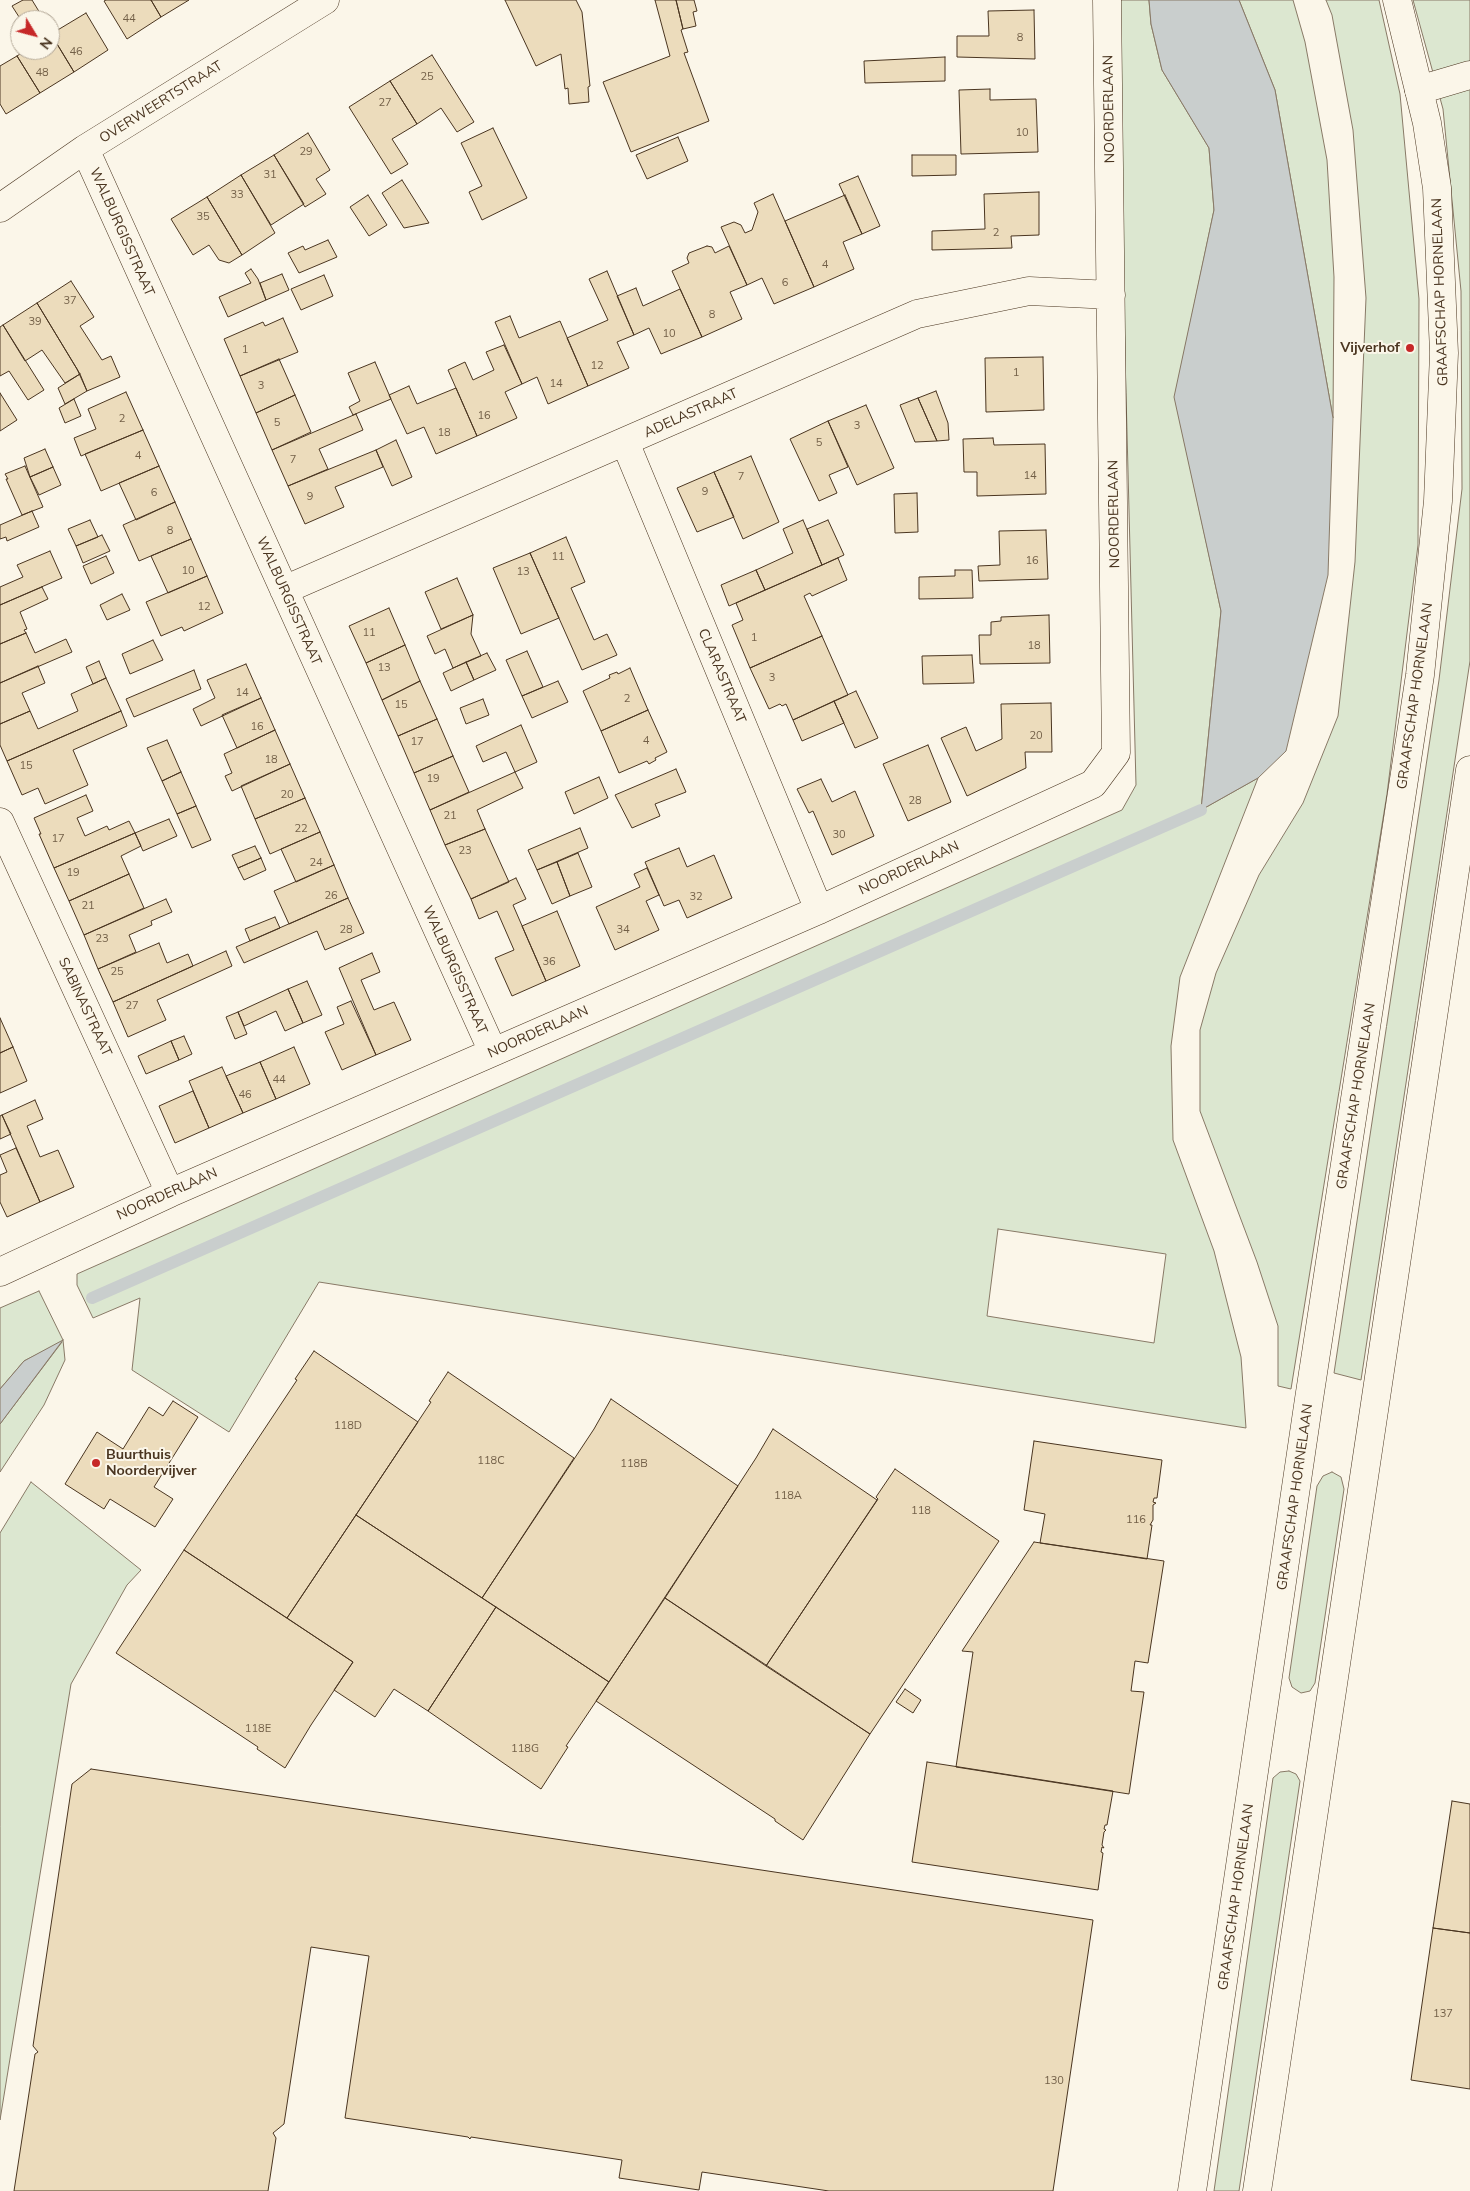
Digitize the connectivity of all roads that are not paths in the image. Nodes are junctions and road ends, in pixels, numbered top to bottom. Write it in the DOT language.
graph roads {
  1 [pos="325,0"];
  2 [pos="1107,0"];
  3 [pos="1397,0"];
  4 [pos="1470,75"];
  5 [pos="1419,90"];
  6 [pos="85,149"];
  7 [pos="0,208"];
  8 [pos="1112,295"];
  9 [pos="625,442"];
  10 [pos="284,590"];
  11 [pos="1470,770"];
  12 [pos="0,822"];
  13 [pos="819,910"];
  14 [pos="493,1052"];
  15 [pos="170,1192"];
  16 [pos="0,1272"];
  17 [pos="1192,2191"];
  18 [pos="1257,2191"];
  1 -- 6 [label="street, OVERWEERTSTRAAT"];
  2 -- 8 [label="street, NOORDERLAAN"];
  3 -- 5 [label="street, GRAAFSCHAP HORNELAAN"];
  4 -- 5 [label="street"];
  5 -- 17 [label="street, GRAAFSCHAP HORNELAAN"];
  6 -- 7 [label="street, OVERWEERTSTRAAT"];
  6 -- 10 [label="street, WALBURGISSTRAAT"];
  8 -- 9 [label="street, ADELASTRAAT"];
  8 -- 13 [label="street, NOORDERLAAN"];
  9 -- 10 [label="street, ADELASTRAAT"];
  9 -- 13 [label="street, CLARASTRAAT"];
  10 -- 14 [label="street, WALBURGISSTRAAT"];
  11 -- 18 [label="street"];
  12 -- 15 [label="street, SABINASTRAAT"];
  13 -- 14 [label="street, NOORDERLAAN"];
  14 -- 15 [label="street, NOORDERLAAN"];
  15 -- 16 [label="street, NOORDERLAAN"];
}
